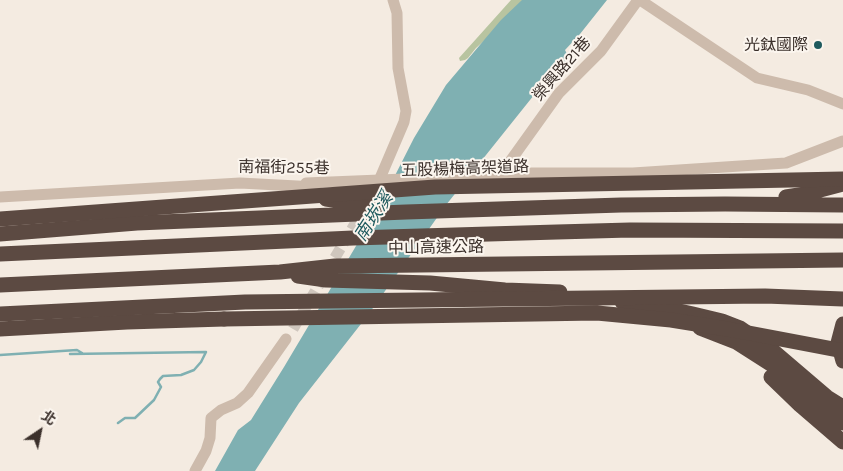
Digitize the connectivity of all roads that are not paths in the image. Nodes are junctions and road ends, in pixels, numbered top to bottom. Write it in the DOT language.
graph roads {
  1 [pos="394,0"];
  2 [pos="639,0"];
  3 [pos="843,104"];
  4 [pos="843,141"];
  5 [pos="511,160"];
  6 [pos="843,179"];
  7 [pos="240,183"];
  8 [pos="843,184"];
  9 [pos="0,197"];
  10 [pos="724,204"];
  11 [pos="843,205"];
  12 [pos="366,210"];
  13 [pos="0,212"];
  14 [pos="0,219"];
  15 [pos="843,231"];
  16 [pos="0,234"];
  17 [pos="0,254"];
  18 [pos="843,260"];
  19 [pos="280,272"];
  20 [pos="0,285"];
  21 [pos="843,299"];
  22 [pos="628,303"];
  23 [pos="0,314"];
  24 [pos="689,324"];
  25 [pos="843,324"];
  26 [pos="0,329"];
  27 [pos="286,339"];
  28 [pos="736,342"];
  29 [pos="843,351"];
  30 [pos="843,361"];
  31 [pos="843,407"];
  32 [pos="843,423"];
  33 [pos="843,442"];
  34 [pos="195,471"];
  1 -- 7 [label="street, 南福街255巷"];
  2 -- 3 [label="street"];
  2 -- 5 [label="street, 榮興路21巷"];
  4 -- 7 [label="street, bridge"];
  6 -- 14 [label="highway, 五股楊梅高架道路, bridge"];
  7 -- 9 [label="street, 南福街255巷"];
  8 -- 10 [label="highway"];
  10 -- 11 [label="highway"];
  10 -- 12 [label="highway"];
  12 -- 13 [label="highway"];
  12 -- 16 [label="highway"];
  15 -- 17 [label="highway, 中山高速公路"];
  18 -- 19 [label="highway, 中山高速公路"];
  19 -- 20 [label="highway, 中山高速公路"];
  19 -- 22 [label="highway"];
  21 -- 23 [label="highway, bridge"];
  22 -- 24 [label="highway"];
  22 -- 31 [label="highway"];
  24 -- 26 [label="highway, bridge"];
  24 -- 28 [label="highway"];
  24 -- 29 [label="highway, bridge"];
  25 -- 30 [label="highway"];
  27 -- 34 [label="street"];
  28 -- 32 [label="highway"];
  28 -- 33 [label="highway"];
}
